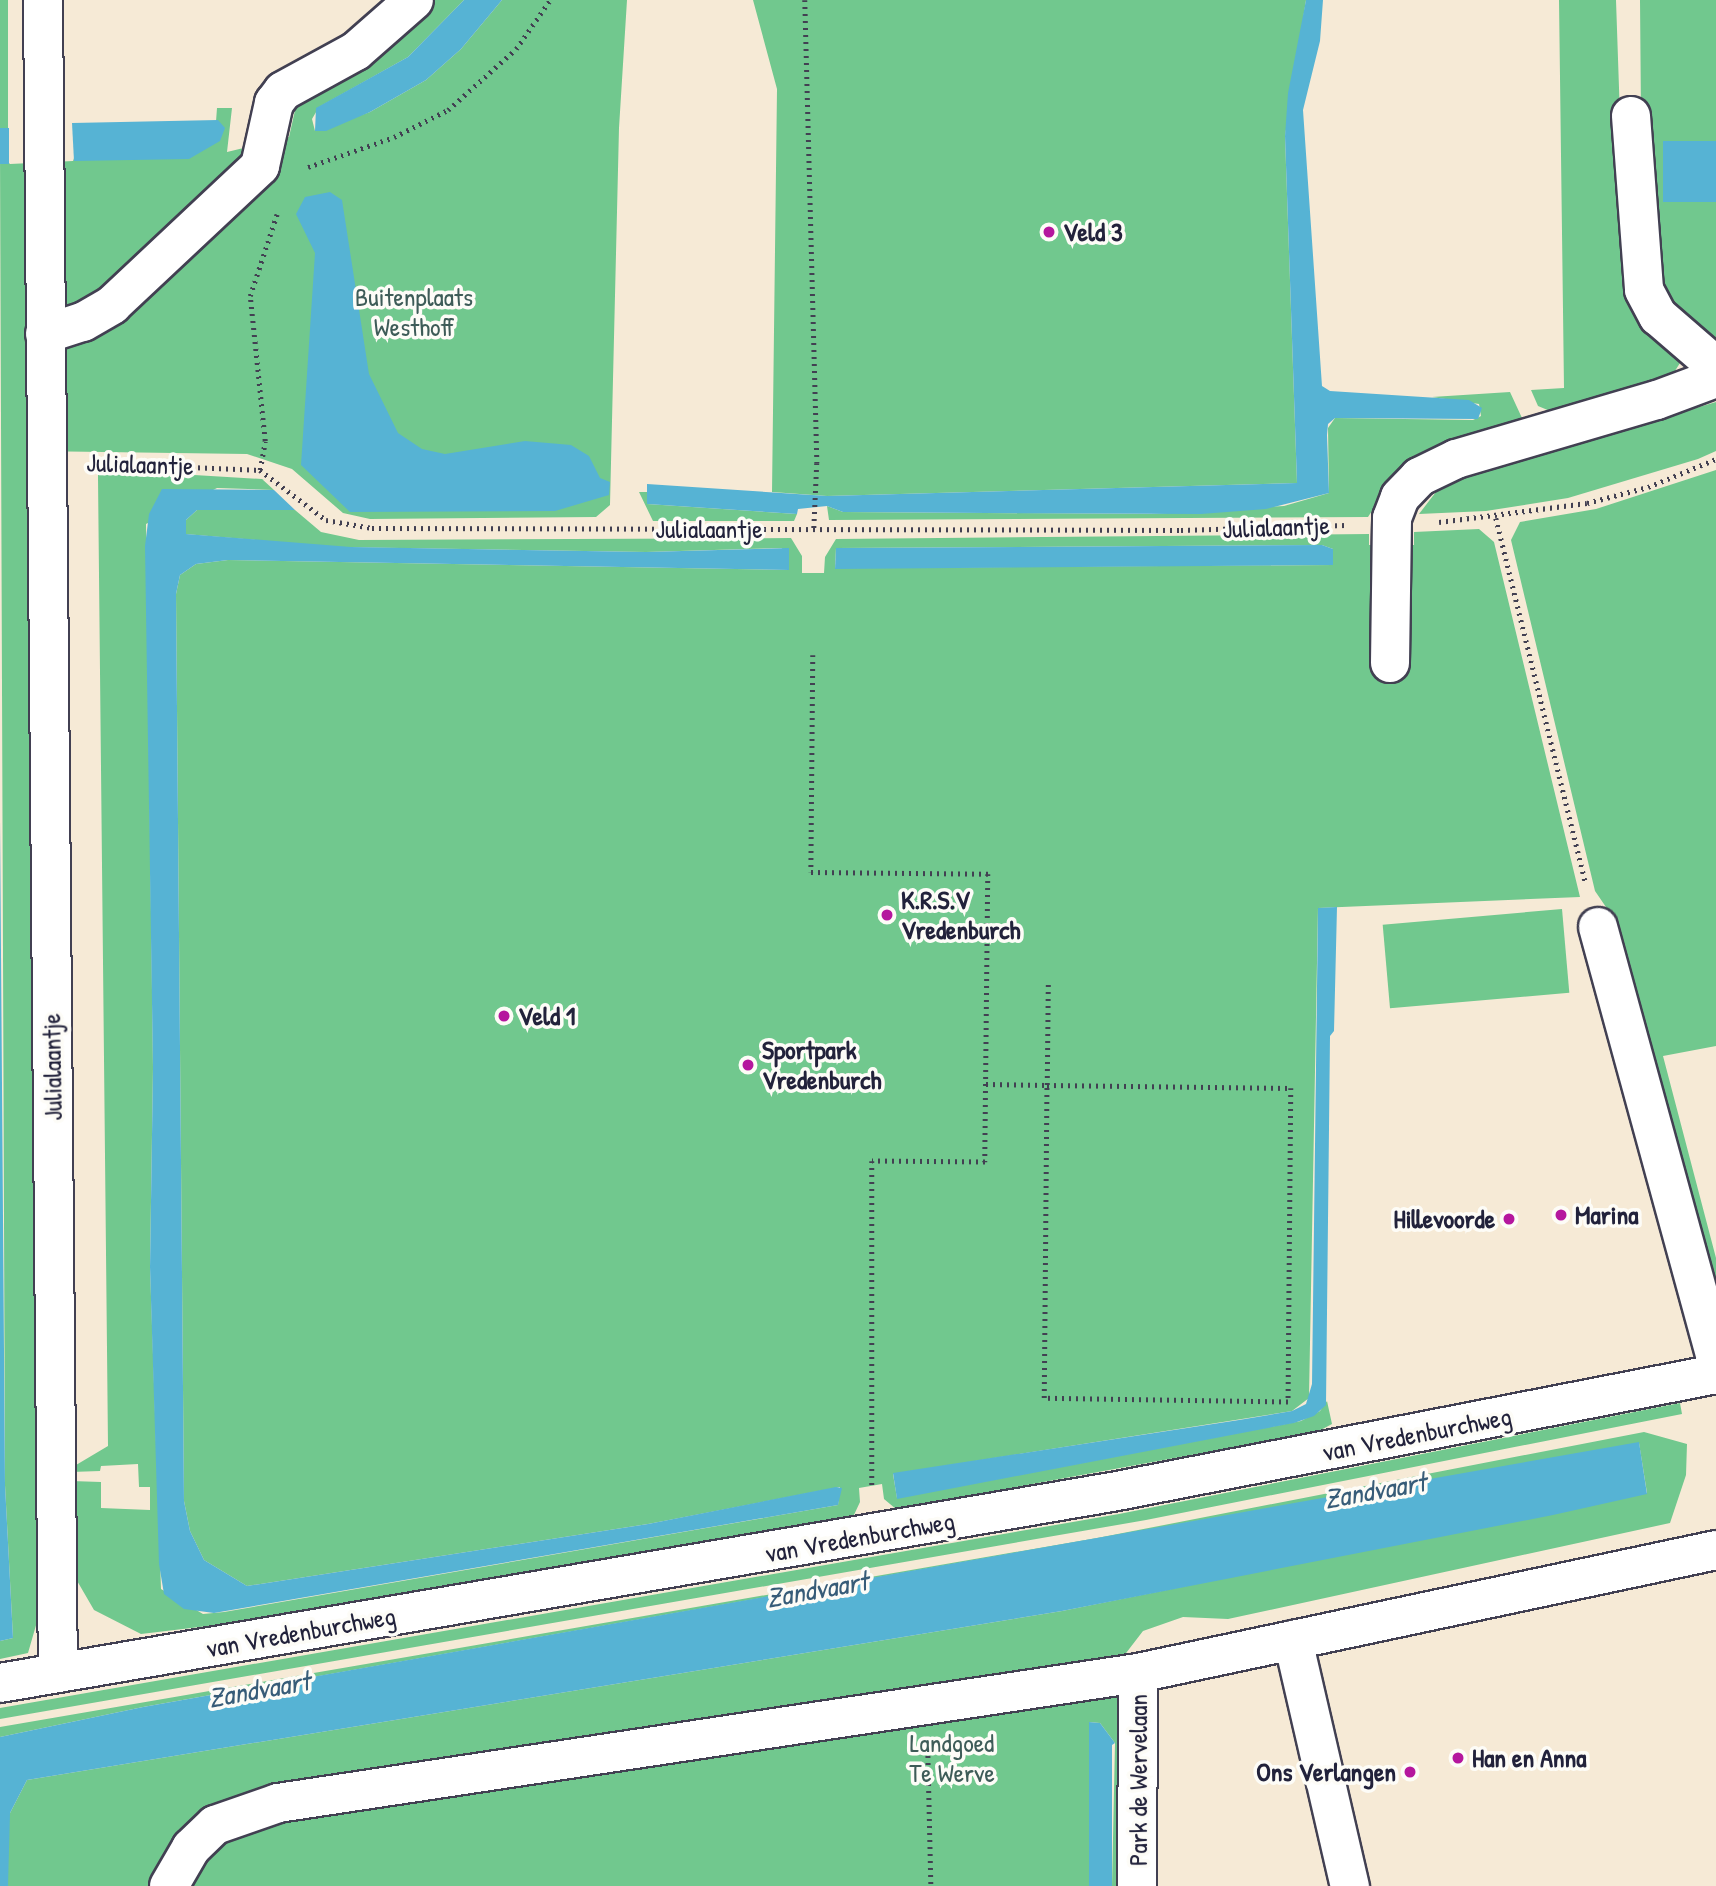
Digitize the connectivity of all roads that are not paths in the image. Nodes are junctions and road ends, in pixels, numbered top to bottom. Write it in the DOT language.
graph roads {
  1 [pos="43,0"];
  2 [pos="414,0"];
  3 [pos="1631,116"];
  4 [pos="45,334"];
  5 [pos="1716,366"];
  6 [pos="1716,377"];
  7 [pos="1390,663"];
  8 [pos="1598,927"];
  9 [pos="1716,1357"];
  10 [pos="1716,1374"];
  11 [pos="1716,1549"];
  12 [pos="1293,1640"];
  13 [pos="58,1673"];
  14 [pos="1138,1673"];
  15 [pos="0,1683"];
  16 [pos="169,1886"];
  17 [pos="1137,1886"];
  18 [pos="1350,1886"];
  1 -- 4 [label="street, Julialaantje"];
  2 -- 4 [label="street"];
  3 -- 5 [label="street"];
  4 -- 13 [label="street, Julialaantje"];
  6 -- 7 [label="street"];
  8 -- 9 [label="street"];
  10 -- 13 [label="street, van Vredenburchweg"];
  11 -- 12 [label="street"];
  12 -- 14 [label="street"];
  12 -- 18 [label="street"];
  13 -- 15 [label="street, van Vredenburchweg"];
  14 -- 16 [label="street"];
  14 -- 17 [label="street, Park de Wervelaan"];
}
